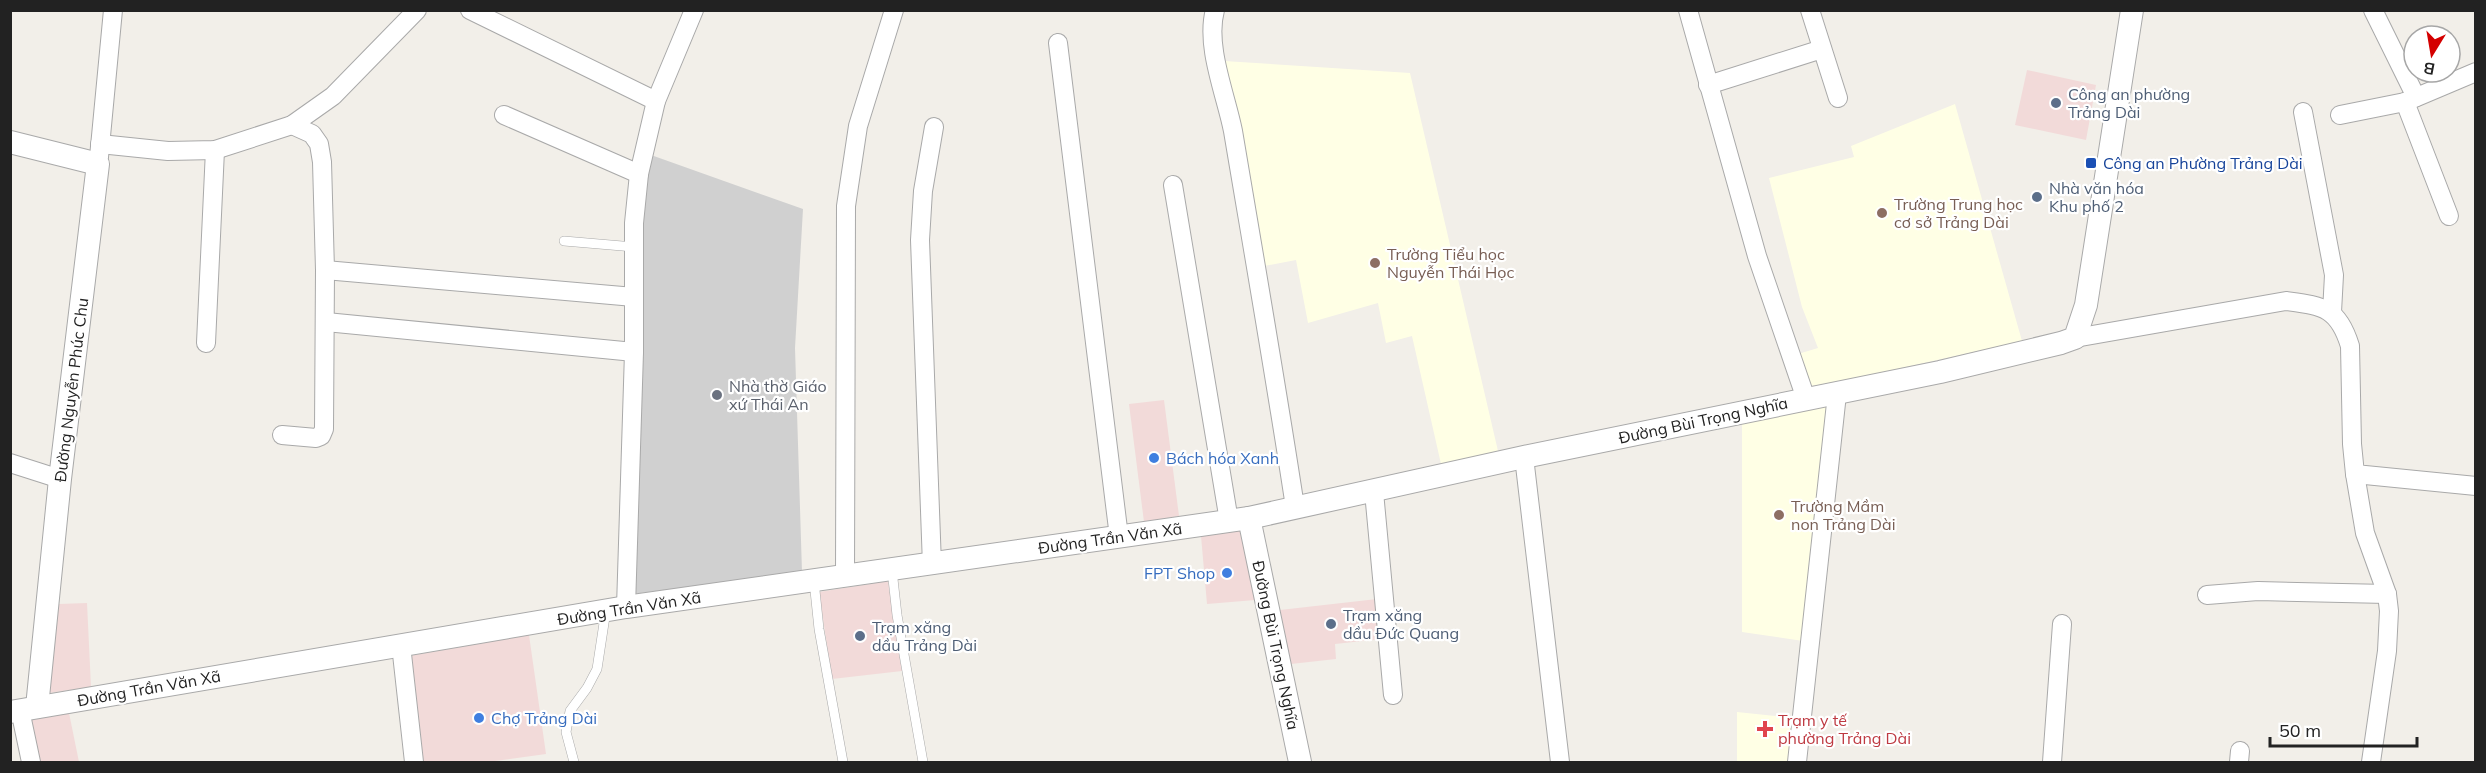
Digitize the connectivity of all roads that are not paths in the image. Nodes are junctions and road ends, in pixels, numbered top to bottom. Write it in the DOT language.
graph roads {
  1 [pos="113,10"];
  2 [pos="417,10"];
  3 [pos="470,10"];
  4 [pos="694,10"];
  5 [pos="894,10"];
  6 [pos="1215,10"];
  7 [pos="1688,10"];
  8 [pos="1810,10"];
  9 [pos="2132,10"];
  10 [pos="2373,10"];
  11 [pos="1058,43"];
  12 [pos="1822,49"];
  13 [pos="2475,72"];
  14 [pos="1708,85"];
  15 [pos="1838,98"];
  16 [pos="2410,99"];
  17 [pos="656,101"];
  18 [pos="2303,112"];
  19 [pos="504,115"];
  20 [pos="2340,115"];
  21 [pos="292,125"];
  22 [pos="934,127"];
  23 [pos="10,142"];
  24 [pos="215,150"];
  25 [pos="99,154"];
  26 [pos="639,174"];
  27 [pos="1173,185"];
  28 [pos="2449,216"];
  29 [pos="564,241"];
  30 [pos="634,247"];
  31 [pos="325,270"];
  32 [pos="634,297"];
  33 [pos="2332,312"];
  34 [pos="326,322"];
  35 [pos="2075,338"];
  36 [pos="206,343"];
  37 [pos="634,352"];
  38 [pos="1837,394"];
  39 [pos="1806,399"];
  40 [pos="282,435"];
  41 [pos="1524,457"];
  42 [pos="10,463"];
  43 [pos="2355,474"];
  44 [pos="60,479"];
  45 [pos="2475,486"];
  46 [pos="1374,492"];
  47 [pos="1295,507"];
  48 [pos="1239,519"];
  49 [pos="1119,537"];
  50 [pos="932,564"];
  51 [pos="892,570"];
  52 [pos="845,577"];
  53 [pos="814,581"];
  54 [pos="2387,594"];
  55 [pos="2207,595"];
  56 [pos="616,608"];
  57 [pos="2061,624"];
  58 [pos="401,645"];
  59 [pos="1393,695"];
  60 [pos="22,710"];
  61 [pos="31,762"];
  62 [pos="414,762"];
  63 [pos="574,762"];
  64 [pos="843,762"];
  65 [pos="923,762"];
  66 [pos="1300,762"];
  67 [pos="1560,762"];
  68 [pos="1797,762"];
  69 [pos="2052,762"];
  70 [pos="2371,762"];
  1 -- 25 [label="street"];
  2 -- 21 [label="street"];
  3 -- 17 [label="street"];
  4 -- 17 [label="street"];
  5 -- 52 [label="street"];
  6 -- 47 [label="street"];
  7 -- 14 [label="street"];
  8 -- 12 [label="street"];
  9 -- 35 [label="street"];
  10 -- 16 [label="street"];
  11 -- 49 [label="street"];
  12 -- 14 [label="street"];
  12 -- 15 [label="street"];
  13 -- 16 [label="street"];
  14 -- 39 [label="street"];
  16 -- 20 [label="street"];
  16 -- 28 [label="street"];
  17 -- 26 [label="street"];
  18 -- 33 [label="street"];
  19 -- 26 [label="street"];
  21 -- 24 [label="street"];
  21 -- 31 [label="street"];
  22 -- 50 [label="street"];
  23 -- 25 [label="street"];
  24 -- 25 [label="street"];
  24 -- 36 [label="street"];
  25 -- 44 [label="street, Đường Nguyễn Phúc Chu"];
  26 -- 30 [label="street"];
  27 -- 48 [label="street"];
  29 -- 30 [label="lane"];
  30 -- 32 [label="street"];
  31 -- 32 [label="street"];
  31 -- 34 [label="street"];
  32 -- 37 [label="street"];
  33 -- 35 [label="street"];
  33 -- 43 [label="street"];
  34 -- 37 [label="street"];
  34 -- 40 [label="street"];
  35 -- 38 [label="street, Đường Bùi Trọng Nghĩa"];
  37 -- 56 [label="street"];
  38 -- 39 [label="street, Đường Bùi Trọng Nghĩa"];
  38 -- 68 [label="street"];
  39 -- 41 [label="street, Đường Bùi Trọng Nghĩa"];
  41 -- 46 [label="street, Đường Bùi Trọng Nghĩa"];
  41 -- 67 [label="street"];
  42 -- 44 [label="street"];
  43 -- 45 [label="street"];
  43 -- 54 [label="street"];
  44 -- 60 [label="street, Đường Nguyễn Phúc Chu"];
  46 -- 47 [label="street, Đường Bùi Trọng Nghĩa"];
  46 -- 59 [label="street"];
  47 -- 48 [label="street, Đường Bùi Trọng Nghĩa"];
  48 -- 49 [label="street, Đường Trần Văn Xã"];
  48 -- 66 [label="street, Đường Bùi Trọng Nghĩa"];
  49 -- 50 [label="street, Đường Trần Văn Xã"];
  50 -- 51 [label="street, Đường Trần Văn Xã"];
  51 -- 52 [label="street, Đường Trần Văn Xã"];
  51 -- 65 [label="lane"];
  52 -- 53 [label="street, Đường Trần Văn Xã"];
  53 -- 56 [label="street, Đường Trần Văn Xã"];
  53 -- 64 [label="lane"];
  54 -- 55 [label="street"];
  54 -- 70 [label="street"];
  56 -- 58 [label="street, Đường Trần Văn Xã"];
  56 -- 63 [label="lane"];
  57 -- 69 [label="street"];
  58 -- 60 [label="street, Đường Trần Văn Xã"];
  58 -- 62 [label="street"];
  60 -- 61 [label="street"];
}
